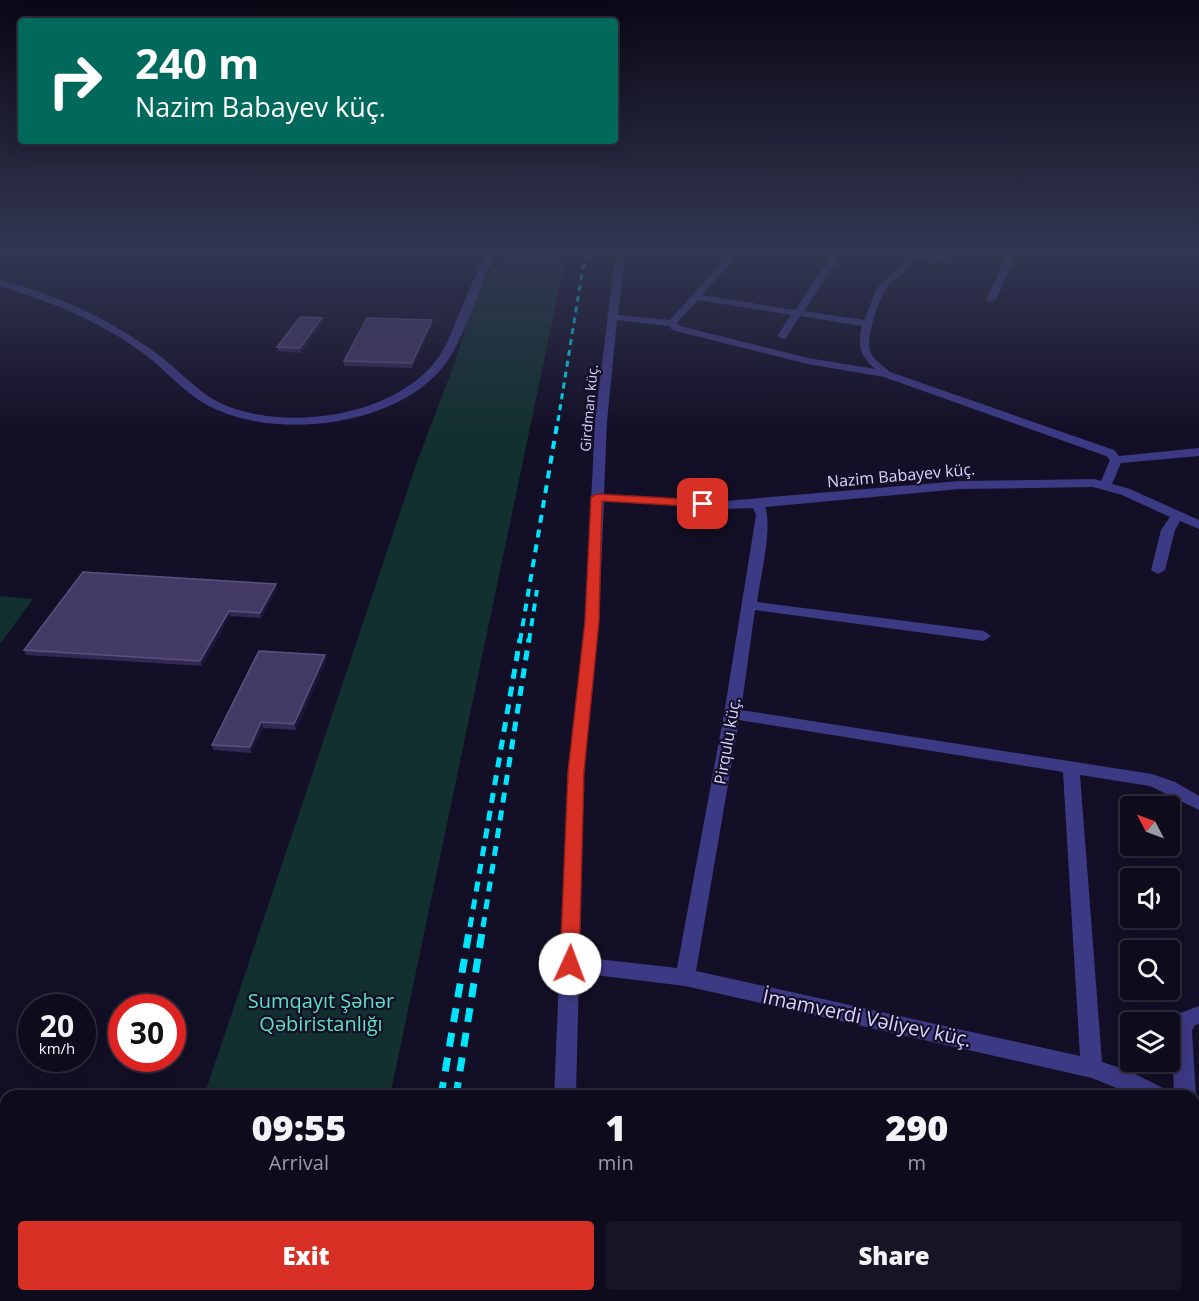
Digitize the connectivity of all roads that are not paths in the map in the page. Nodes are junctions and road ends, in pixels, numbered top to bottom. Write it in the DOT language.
graph roads {
  1 [pos="80,312"];
  2 [pos="464,312"];
  3 [pos="614,312"];
  4 [pos="682,312"];
  5 [pos="789,312"];
  6 [pos="872,312"];
  7 [pos="797,313"];
  8 [pos="613,317"];
  9 [pos="672,323"];
  10 [pos="868,324"];
  11 [pos="782,336"];
  12 [pos="886,374"];
  13 [pos="1199,452"];
  14 [pos="1116,460"];
  15 [pos="1106,485"];
  16 [pos="597,497"];
  17 [pos="758,504"];
  18 [pos="1177,516"];
  19 [pos="1199,525"];
  20 [pos="1158,570"];
  21 [pos="749,605"];
  22 [pos="984,636"];
  23 [pos="732,714"];
  24 [pos="1071,766"];
  25 [pos="1199,804"];
  26 [pos="570,964"];
  27 [pos="685,977"];
  28 [pos="1199,1015"];
  29 [pos="1092,1068"];
  30 [pos="565,1090"];
  31 [pos="1145,1090"];
  32 [pos="1185,1090"];
  1 -- 2 [label="street"];
  3 -- 8 [label="street, Girdman küç."];
  4 -- 9 [label="street"];
  5 -- 7 [label="street"];
  6 -- 10 [label="street"];
  7 -- 10 [label="street"];
  7 -- 11 [label="street"];
  8 -- 9 [label="street"];
  8 -- 16 [label="street, Girdman küç."];
  9 -- 12 [label="street"];
  10 -- 12 [label="street"];
  12 -- 14 [label="street"];
  13 -- 14 [label="street"];
  14 -- 15 [label="street"];
  15 -- 17 [label="street, Nazim Babayev küç."];
  15 -- 18 [label="street, Nazim Babayev küç."];
  16 -- 17 [label="street, Nazim Babayev küç."];
  16 -- 26 [label="street, Girdman küç."];
  17 -- 21 [label="street, Pirqulu küç."];
  18 -- 19 [label="street, Nazim Babayev küç."];
  18 -- 20 [label="street"];
  21 -- 22 [label="street"];
  21 -- 23 [label="street, Pirqulu küç."];
  23 -- 24 [label="street"];
  23 -- 27 [label="street, Pirqulu küç."];
  24 -- 25 [label="street"];
  24 -- 29 [label="street"];
  26 -- 27 [label="street, İmamverdi Vəliyev küç."];
  26 -- 30 [label="street, Girdman küç."];
  27 -- 29 [label="street, İmamverdi Vəliyev küç."];
  28 -- 32 [label="street"];
  29 -- 31 [label="street, İmamverdi Vəliyev küç."];
}
